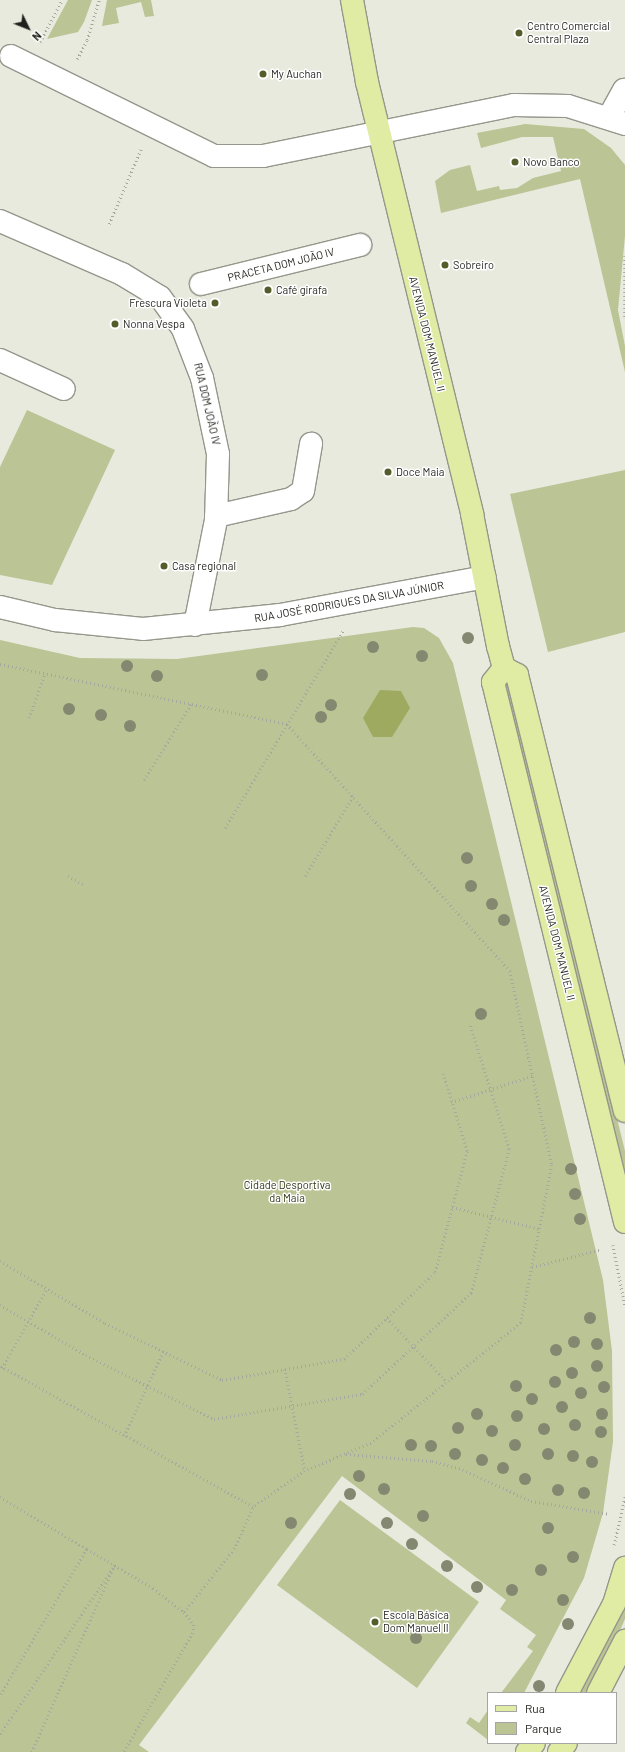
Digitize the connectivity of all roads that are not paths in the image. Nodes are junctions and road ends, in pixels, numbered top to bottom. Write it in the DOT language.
graph roads {
  1 [pos="352,0"];
  2 [pos="20,60"];
  3 [pos="624,90"];
  4 [pos="617,121"];
  5 [pos="378,133"];
  6 [pos="0,221"];
  7 [pos="360,245"];
  8 [pos="201,284"];
  9 [pos="0,360"];
  10 [pos="64,389"];
  11 [pos="311,444"];
  12 [pos="216,516"];
  13 [pos="484,577"];
  14 [pos="0,607"];
  15 [pos="195,625"];
  16 [pos="504,668"];
  17 [pos="625,1110"];
  18 [pos="625,1222"];
  19 [pos="625,1568"];
  20 [pos="625,1641"];
  21 [pos="568,1692"];
  22 [pos="599,1692"];
  23 [pos="533,1744"];
  24 [pos="565,1744"];
  25 [pos="527,1752"];
  26 [pos="559,1752"];
  1 -- 5 [label="main road, AVENIDA DOM MANUEL II"];
  2 -- 5 [label="street"];
  3 -- 4 [label="street"];
  4 -- 5 [label="street"];
  5 -- 13 [label="main road, AVENIDA DOM MANUEL II"];
  6 -- 12 [label="street, RUA DOM JOÃO IV"];
  7 -- 8 [label="street, PRACETA DOM JOÃO IV"];
  9 -- 10 [label="street"];
  11 -- 12 [label="street"];
  12 -- 15 [label="street, RUA DOM JOÃO IV"];
  13 -- 15 [label="street, RUA JOSÉ RODRIGUES DA SILVA JÚNIOR"];
  13 -- 16 [label="main road, AVENIDA DOM MANUEL II"];
  14 -- 15 [label="street, RUA JOSÉ RODRIGUES DA SILVA JÚNIOR"];
  16 -- 17 [label="main road"];
  16 -- 18 [label="main road, AVENIDA DOM MANUEL II"];
  19 -- 21 [label="main road"];
  20 -- 22 [label="main road"];
  23 -- 25 [label="main road"];
  24 -- 26 [label="main road"];
}
